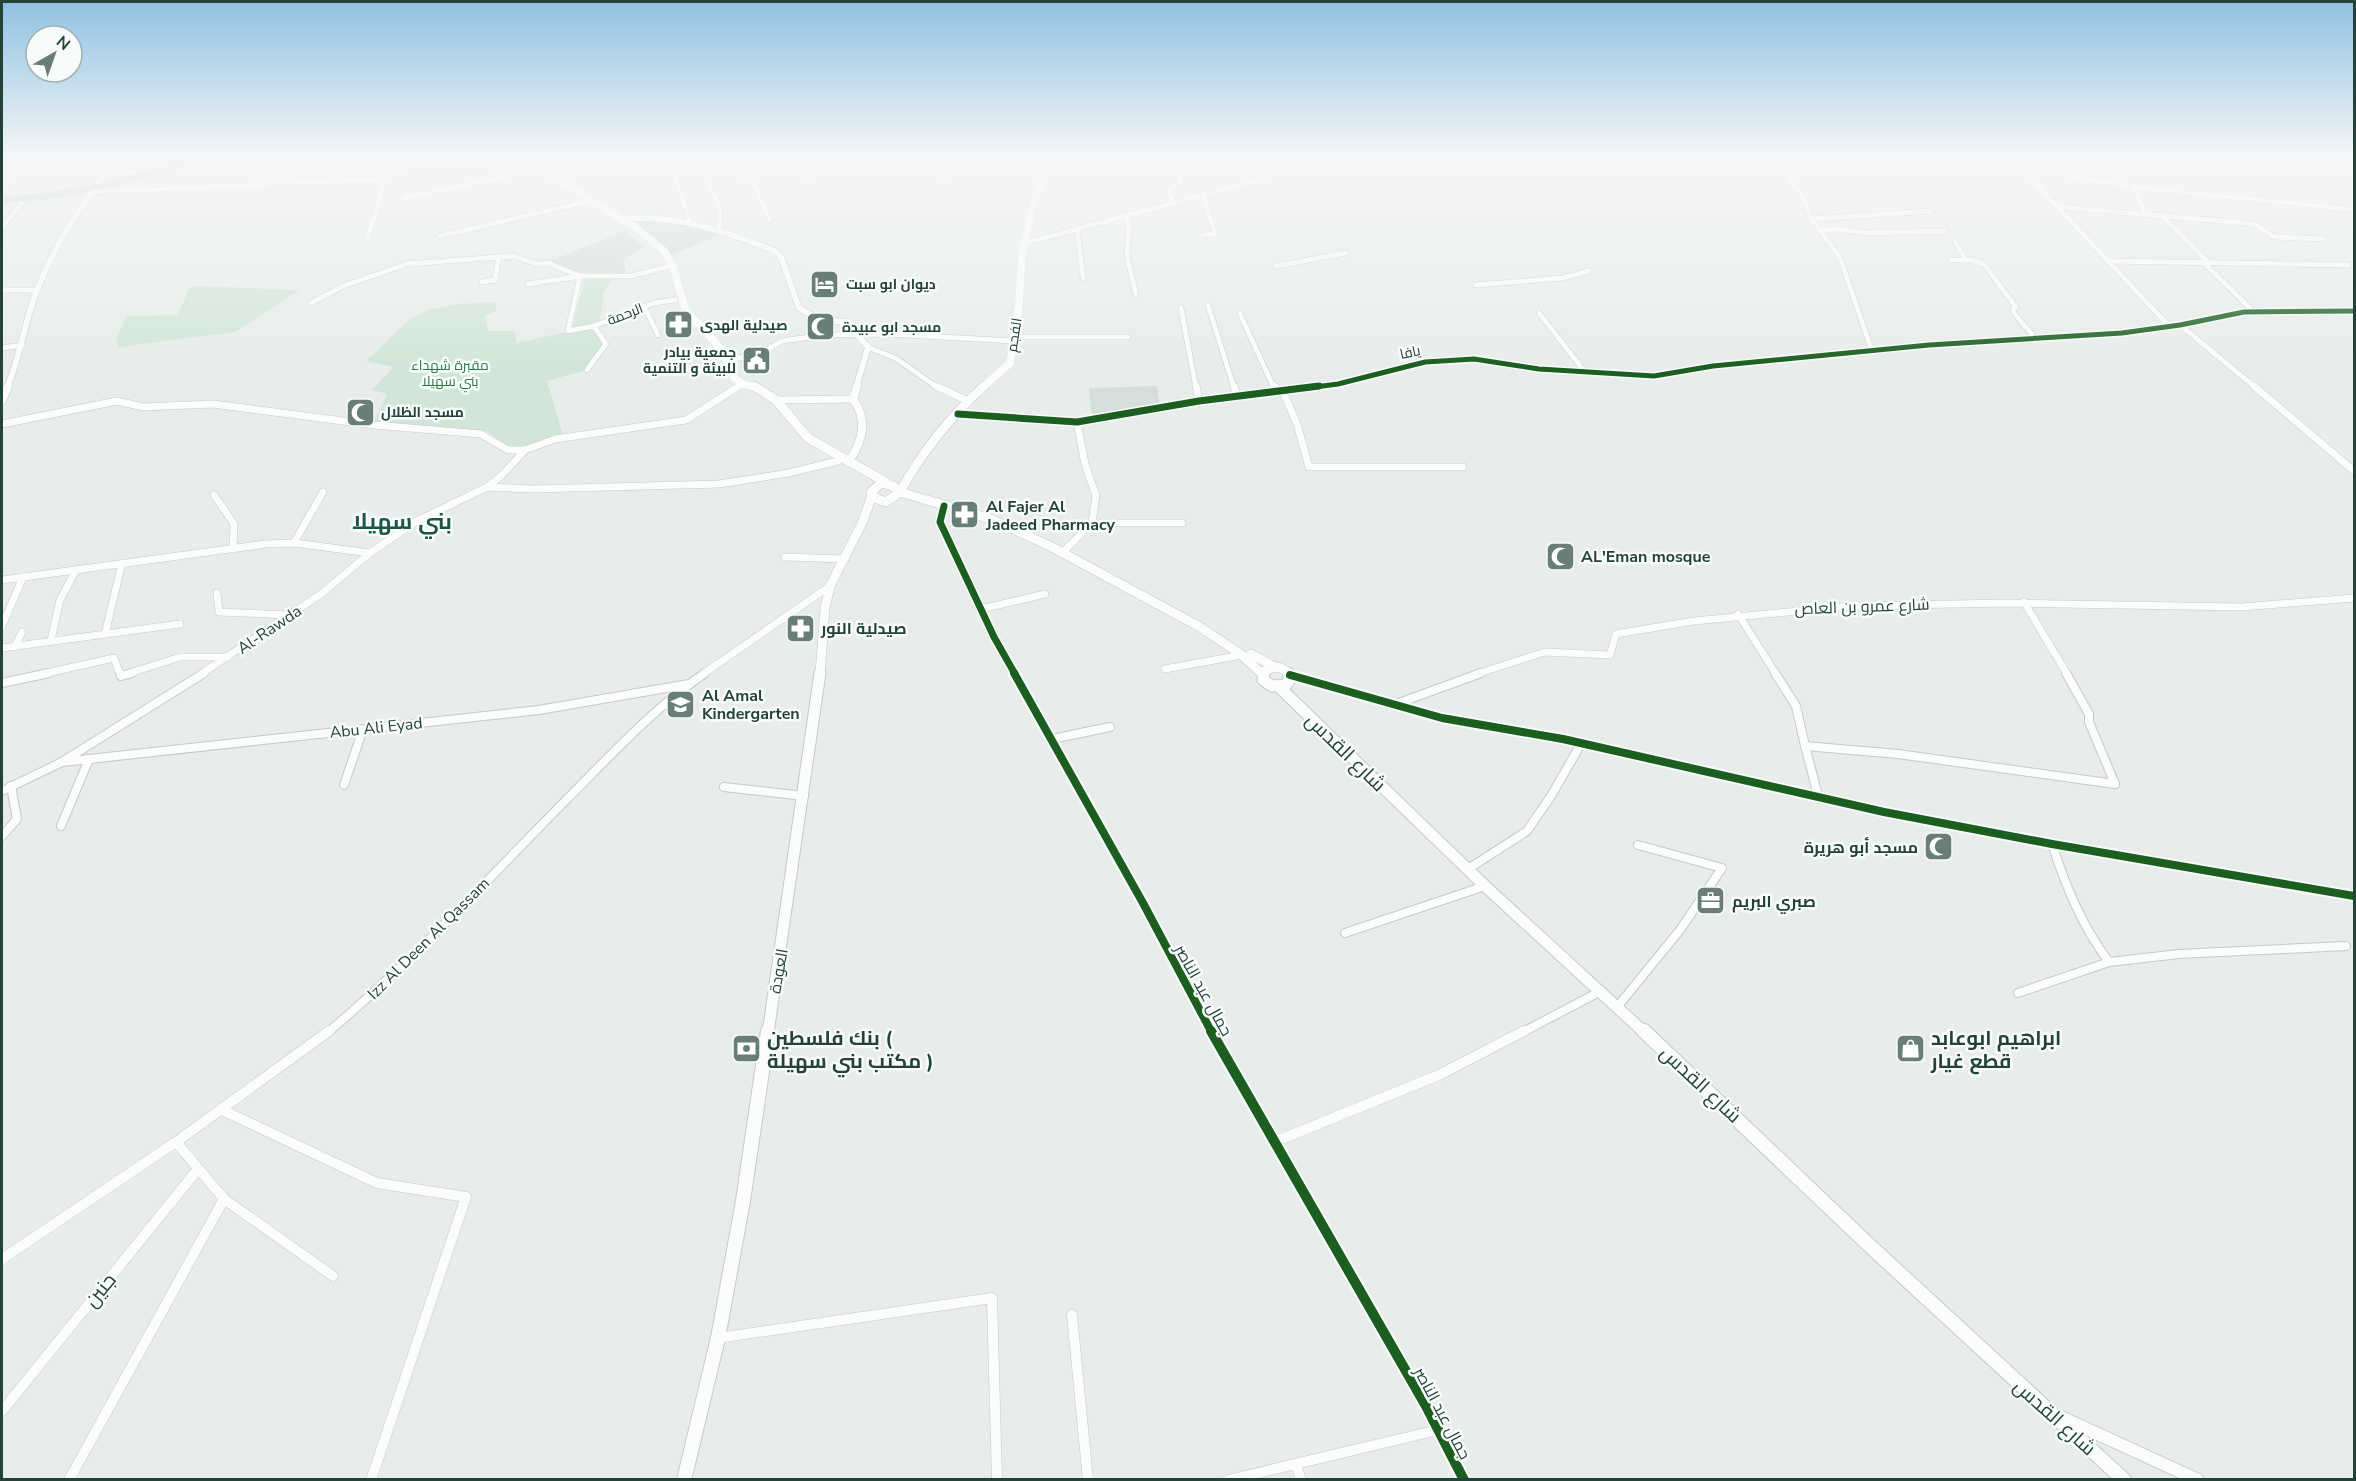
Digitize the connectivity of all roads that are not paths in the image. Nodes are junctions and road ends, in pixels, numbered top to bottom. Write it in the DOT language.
graph roads {
  1 [pos="69,227"];
  2 [pos="371,227"];
  3 [pos="478,227"];
  4 [pos="627,227"];
  5 [pos="634,227"];
  6 [pos="715,227"];
  7 [pos="1028,227"];
  8 [pos="1083,227"];
  9 [pos="1129,227"];
  10 [pos="1213,227"];
  11 [pos="1819,227"];
  12 [pos="2077,227"];
  13 [pos="2173,227"];
  14 [pos="2260,227"];
  15 [pos="719,228"];
  16 [pos="1077,229"];
  17 [pos="1822,230"];
  18 [pos="1945,231"];
  19 [pos="1202,235"];
  20 [pos="440,236"];
  21 [pos="2324,239"];
  22 [pos="367,240"];
  23 [pos="1955,242"];
  24 [pos="1025,243"];
  25 [pos="1346,253"];
  26 [pos="498,257"];
  27 [pos="1951,260"];
  28 [pos="1966,260"];
  29 [pos="2108,261"];
  30 [pos="2206,262"];
  31 [pos="2349,265"];
  32 [pos="1276,266"];
  33 [pos="667,267"];
  34 [pos="1589,271"];
  35 [pos="580,276"];
  36 [pos="1083,278"];
  37 [pos="482,282"];
  38 [pos="528,284"];
  39 [pos="1476,285"];
  40 [pos="2,290"];
  41 [pos="37,290"];
  42 [pos="1136,294"];
  43 [pos="675,300"];
  44 [pos="311,303"];
  45 [pos="1208,305"];
  46 [pos="644,306"];
  47 [pos="1181,308"];
  48 [pos="2355,311"];
  49 [pos="2254,312"];
  50 [pos="1539,313"];
  51 [pos="1240,314"];
  52 [pos="2180,325"];
  53 [pos="594,326"];
  54 [pos="2169,326"];
  55 [pos="855,334"];
  56 [pos="658,335"];
  57 [pos="1128,337"];
  58 [pos="2035,338"];
  59 [pos="1013,339"];
  60 [pos="23,345"];
  61 [pos="868,347"];
  62 [pos="2,348"];
  63 [pos="1872,351"];
  64 [pos="726,361"];
  65 [pos="587,370"];
  66 [pos="1585,372"];
  67 [pos="741,386"];
  68 [pos="4,392"];
  69 [pos="1283,392"];
  70 [pos="1237,397"];
  71 [pos="853,399"];
  72 [pos="2,400"];
  73 [pos="776,400"];
  74 [pos="968,401"];
  75 [pos="1199,401"];
  76 [pos="958,414"];
  77 [pos="1077,422"];
  78 [pos="2,424"];
  79 [pos="525,450"];
  80 [pos="838,461"];
  81 [pos="851,463"];
  82 [pos="1462,467"];
  83 [pos="2355,471"];
  84 [pos="864,472"];
  85 [pos="908,476"];
  86 [pos="890,485"];
  87 [pos="487,487"];
  88 [pos="323,492"];
  89 [pos="871,494"];
  90 [pos="214,495"];
  91 [pos="895,497"];
  92 [pos="944,506"];
  93 [pos="863,521"];
  94 [pos="1092,523"];
  95 [pos="1182,523"];
  96 [pos="294,543"];
  97 [pos="233,549"];
  98 [pos="1064,551"];
  99 [pos="370,553"];
  100 [pos="785,557"];
  101 [pos="845,559"];
  102 [pos="122,563"];
  103 [pos="76,570"];
  104 [pos="22,577"];
  105 [pos="2,580"];
  106 [pos="830,586"];
  107 [pos="217,593"];
  108 [pos="1045,594"];
  109 [pos="2355,598"];
  110 [pos="2024,602"];
  111 [pos="981,609"];
  112 [pos="1738,614"];
  113 [pos="290,615"];
  114 [pos="180,624"];
  115 [pos="2,626"];
  116 [pos="22,632"];
  117 [pos="105,634"];
  118 [pos="51,640"];
  119 [pos="15,646"];
  120 [pos="2,648"];
  121 [pos="1242,655"];
  122 [pos="228,657"];
  123 [pos="1273,666"];
  124 [pos="1165,669"];
  125 [pos="1262,674"];
  126 [pos="1290,675"];
  127 [pos="2,683"];
  128 [pos="689,684"];
  129 [pos="1279,687"];
  130 [pos="1396,704"];
  131 [pos="1110,727"];
  132 [pos="363,729"];
  133 [pos="1052,739"];
  134 [pos="1581,744"];
  135 [pos="1805,746"];
  136 [pos="89,759"];
  137 [pos="62,762"];
  138 [pos="344,785"];
  139 [pos="12,786"];
  140 [pos="724,787"];
  141 [pos="2,791"];
  142 [pos="804,796"];
  143 [pos="1819,799"];
  144 [pos="61,826"];
  145 [pos="2,837"];
  146 [pos="2052,844"];
  147 [pos="1638,845"];
  148 [pos="1467,869"];
  149 [pos="1485,886"];
  150 [pos="2355,896"];
  151 [pos="1345,933"];
  152 [pos="2346,946"];
  153 [pos="2109,962"];
  154 [pos="1601,990"];
  155 [pos="2018,993"];
  156 [pos="1618,1006"];
  157 [pos="222,1110"];
  158 [pos="176,1142"];
  159 [pos="1274,1142"];
  160 [pos="198,1169"];
  161 [pos="224,1199"];
  162 [pos="2,1259"];
  163 [pos="333,1276"];
  164 [pos="1072,1315"];
  165 [pos="718,1338"];
  166 [pos="2,1411"];
  167 [pos="2051,1413"];
  168 [pos="1438,1430"];
  169 [pos="1296,1464"];
  170 [pos="69,1479"];
  171 [pos="371,1479"];
  172 [pos="684,1479"];
  173 [pos="997,1479"];
  174 [pos="1088,1479"];
  175 [pos="1228,1479"];
  176 [pos="1301,1479"];
  177 [pos="1464,1479"];
  178 [pos="2124,1479"];
  179 [pos="2198,1479"];
  1 -- 41 [label="street"];
  2 -- 22 [label="street"];
  3 -- 20 [label="street"];
  4 -- 33 [label="main road"];
  5 -- 64 [label="main road"];
  6 -- 15 [label="street"];
  7 -- 24 [label="main road, الفجم"];
  8 -- 16 [label="street"];
  9 -- 42 [label="street"];
  10 -- 19 [label="street"];
  11 -- 17 [label="street"];
  12 -- 29 [label="street"];
  13 -- 30 [label="street"];
  14 -- 21 [label="street"];
  15 -- 55 [label="street"];
  16 -- 24 [label="street"];
  16 -- 36 [label="street"];
  17 -- 18 [label="street"];
  17 -- 63 [label="street"];
  23 -- 28 [label="street"];
  24 -- 59 [label="main road, الفجم"];
  25 -- 32 [label="street"];
  26 -- 35 [label="street"];
  26 -- 37 [label="street"];
  26 -- 44 [label="street"];
  27 -- 28 [label="street"];
  28 -- 58 [label="street"];
  29 -- 30 [label="street"];
  29 -- 54 [label="street"];
  30 -- 31 [label="street"];
  30 -- 49 [label="street"];
  33 -- 35 [label="street"];
  33 -- 43 [label="main road"];
  34 -- 39 [label="street"];
  35 -- 38 [label="street"];
  35 -- 53 [label="street"];
  40 -- 41 [label="street"];
  41 -- 60 [label="street"];
  43 -- 46 [label="street, الرحمة"];
  43 -- 67 [label="main road"];
  45 -- 70 [label="street"];
  46 -- 53 [label="street, الرحمة"];
  46 -- 56 [label="street"];
  47 -- 75 [label="street"];
  48 -- 49 [label="street, يافا"];
  49 -- 52 [label="street, يافا"];
  50 -- 66 [label="street"];
  51 -- 69 [label="street"];
  52 -- 54 [label="street, يافا"];
  52 -- 83 [label="street"];
  53 -- 65 [label="street, الرحمة"];
  54 -- 58 [label="street, يافا"];
  55 -- 59 [label="street"];
  55 -- 61 [label="street"];
  55 -- 64 [label="street"];
  57 -- 59 [label="street"];
  58 -- 63 [label="street, يافا"];
  59 -- 74 [label="main road, الفجم"];
  60 -- 62 [label="street"];
  60 -- 68 [label="street"];
  61 -- 71 [label="street"];
  61 -- 74 [label="street"];
  63 -- 66 [label="street, يافا"];
  64 -- 67 [label="main road"];
  66 -- 69 [label="street, يافا"];
  67 -- 73 [label="main road"];
  67 -- 79 [label="street"];
  67 -- 80 [label="main road"];
  68 -- 72 [label="street"];
  69 -- 70 [label="street, يافا"];
  69 -- 82 [label="street"];
  70 -- 75 [label="street, يافا"];
  71 -- 73 [label="street"];
  71 -- 81 [label="street"];
  73 -- 81 [label="main road"];
  74 -- 76 [label="main road, الفجم"];
  75 -- 77 [label="street, يافا"];
  76 -- 77 [label="street, يافا"];
  76 -- 85 [label="main road, الفجم"];
  77 -- 94 [label="street"];
  78 -- 79 [label="street"];
  79 -- 87 [label="street, Al-Rawda"];
  80 -- 81 [label="main road"];
  80 -- 87 [label="street"];
  81 -- 84 [label="main road"];
  84 -- 86 [label="main road"];
  84 -- 89 [label="main road"];
  85 -- 86 [label="main road, الفجم"];
  85 -- 91 [label="main road, الفجم"];
  86 -- 89 [label="main road, الفجم"];
  86 -- 91 [label="main road"];
  87 -- 99 [label="street, Al-Rawda"];
  88 -- 96 [label="street"];
  89 -- 91 [label="main road"];
  89 -- 93 [label="main road, العودة"];
  90 -- 97 [label="street"];
  91 -- 92 [label="main road"];
  91 -- 93 [label="main road, العودة"];
  92 -- 98 [label="main road"];
  92 -- 111 [label="street, جمال عبد الناصر"];
  93 -- 101 [label="main road, العودة"];
  94 -- 95 [label="street"];
  94 -- 98 [label="street"];
  96 -- 97 [label="street"];
  96 -- 99 [label="street"];
  97 -- 102 [label="street"];
  98 -- 121 [label="main road"];
  98 -- 123 [label="main road"];
  99 -- 113 [label="street, Al-Rawda"];
  100 -- 101 [label="street"];
  101 -- 106 [label="main road, العودة"];
  102 -- 103 [label="street"];
  102 -- 117 [label="street"];
  103 -- 104 [label="street"];
  103 -- 118 [label="street"];
  104 -- 105 [label="street"];
  104 -- 115 [label="street"];
  106 -- 128 [label="street, Izz Al Deen Al Qassam"];
  106 -- 142 [label="main road, العودة"];
  107 -- 113 [label="street"];
  108 -- 111 [label="street"];
  109 -- 110 [label="street, شارع عمرو بن العاص"];
  110 -- 112 [label="street, شارع عمرو بن العاص"];
  110 -- 135 [label="street"];
  111 -- 133 [label="street, جمال عبد الناصر"];
  112 -- 130 [label="street, شارع عمرو بن العاص"];
  112 -- 135 [label="street"];
  113 -- 122 [label="street, Al-Rawda"];
  114 -- 117 [label="street"];
  116 -- 119 [label="street"];
  117 -- 118 [label="street"];
  118 -- 119 [label="street"];
  119 -- 120 [label="street"];
  121 -- 124 [label="street"];
  121 -- 125 [label="main road"];
  122 -- 127 [label="street"];
  122 -- 137 [label="street, Al-Rawda"];
  123 -- 125 [label="main road"];
  123 -- 126 [label="main road"];
  125 -- 129 [label="main road"];
  126 -- 129 [label="main road"];
  126 -- 130 [label="street"];
  128 -- 132 [label="street, Abu Ali Eyad"];
  128 -- 157 [label="street, Izz Al Deen Al Qassam"];
  129 -- 148 [label="main road, شارع القدس"];
  130 -- 134 [label="street"];
  131 -- 133 [label="street"];
  132 -- 136 [label="street, Abu Ali Eyad"];
  132 -- 138 [label="street"];
  133 -- 159 [label="street, جمال عبد الناصر"];
  134 -- 143 [label="street"];
  134 -- 148 [label="street"];
  135 -- 143 [label="street"];
  136 -- 137 [label="street, Abu Ali Eyad"];
  136 -- 144 [label="street"];
  137 -- 139 [label="street, Al-Rawda"];
  139 -- 141 [label="street, Al-Rawda"];
  139 -- 145 [label="street"];
  140 -- 142 [label="street"];
  142 -- 165 [label="main road, العودة"];
  143 -- 146 [label="street"];
  146 -- 150 [label="street"];
  146 -- 153 [label="street"];
  147 -- 156 [label="street"];
  148 -- 149 [label="main road, شارع القدس"];
  149 -- 151 [label="street"];
  149 -- 154 [label="main road, شارع القدس"];
  152 -- 153 [label="street"];
  153 -- 155 [label="street"];
  154 -- 156 [label="main road, شارع القدس"];
  154 -- 159 [label="street"];
  156 -- 167 [label="main road, شارع القدس"];
  157 -- 158 [label="street, Izz Al Deen Al Qassam"];
  157 -- 171 [label="street"];
  158 -- 160 [label="street"];
  158 -- 162 [label="street, Izz Al Deen Al Qassam"];
  159 -- 168 [label="street, جمال عبد الناصر"];
  160 -- 161 [label="street"];
  160 -- 166 [label="street, جنين"];
  161 -- 163 [label="street"];
  161 -- 170 [label="street"];
  164 -- 174 [label="street"];
  165 -- 172 [label="main road, العودة"];
  165 -- 173 [label="street"];
  167 -- 178 [label="main road, شارع القدس"];
  167 -- 179 [label="street"];
  168 -- 169 [label="street"];
  168 -- 177 [label="street, جمال عبد الناصر"];
  169 -- 175 [label="street"];
  169 -- 176 [label="street"];
}
